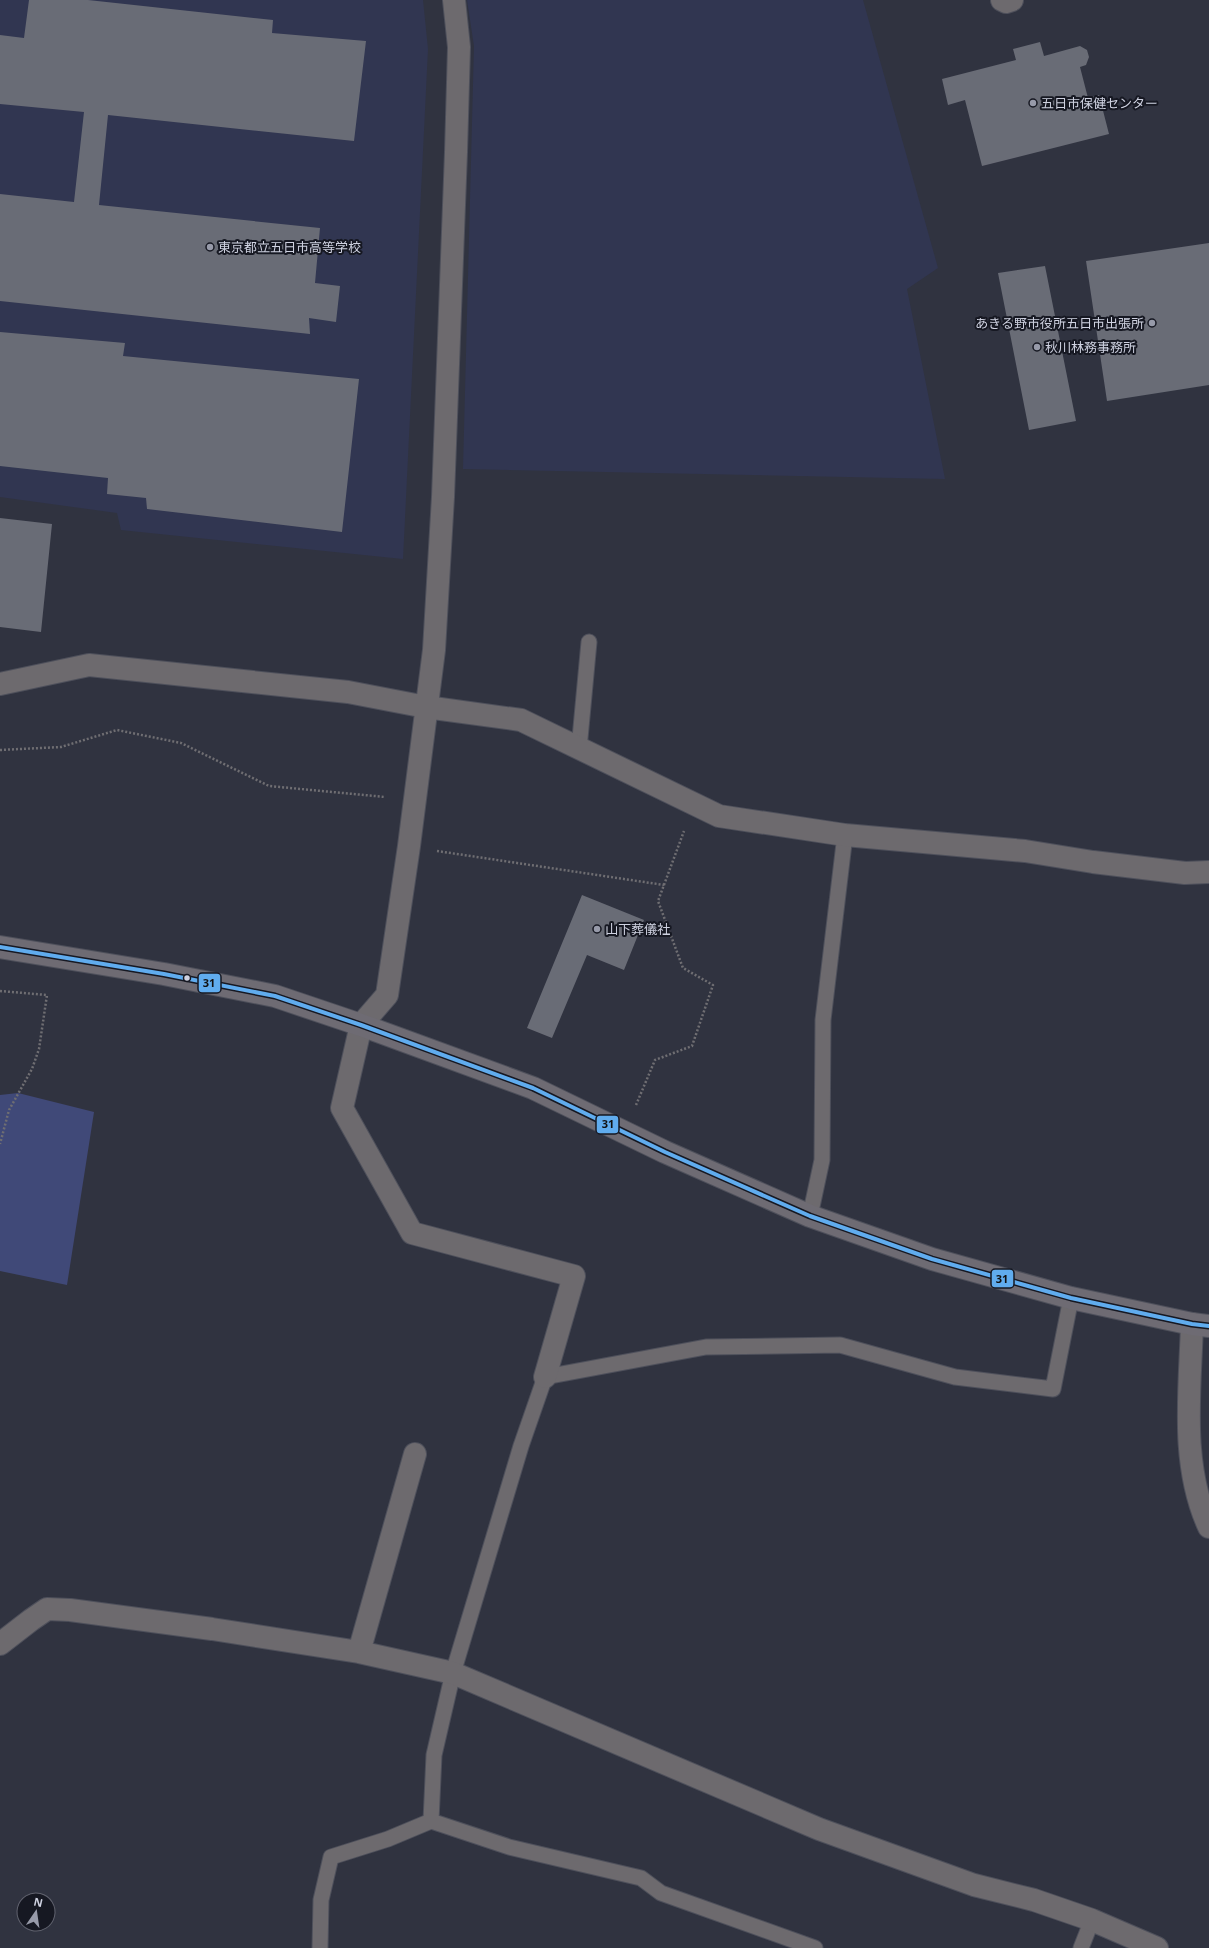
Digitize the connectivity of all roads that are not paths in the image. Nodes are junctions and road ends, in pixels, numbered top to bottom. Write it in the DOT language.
graph roads {
  1 [pos="454,0"];
  2 [pos="1002,0"];
  3 [pos="1012,0"];
  4 [pos="589,642"];
  5 [pos="0,684"];
  6 [pos="426,707"];
  7 [pos="579,749"];
  8 [pos="845,835"];
  9 [pos="1209,872"];
  10 [pos="0,947"];
  11 [pos="361,1025"];
  12 [pos="810,1216"];
  13 [pos="1071,1298"];
  14 [pos="1201,1325"];
  15 [pos="545,1378"];
  16 [pos="415,1454"];
  17 [pos="1209,1527"];
  18 [pos="0,1644"];
  19 [pos="360,1652"];
  20 [pos="453,1673"];
  21 [pos="432,1821"];
  22 [pos="1092,1920"];
  23 [pos="320,1948"];
  24 [pos="815,1948"];
  25 [pos="1081,1948"];
  26 [pos="1157,1948"];
  1 -- 6 [label="street"];
  2 -- 3 [label="street"];
  4 -- 7 [label="lane"];
  5 -- 6 [label="street"];
  6 -- 7 [label="street"];
  6 -- 11 [label="street"];
  7 -- 8 [label="street"];
  8 -- 9 [label="street"];
  8 -- 12 [label="lane"];
  10 -- 11 [label="main road"];
  11 -- 12 [label="main road"];
  11 -- 15 [label="street"];
  12 -- 13 [label="main road"];
  13 -- 14 [label="main road"];
  13 -- 15 [label="lane"];
  14 -- 17 [label="street"];
  15 -- 20 [label="lane"];
  16 -- 19 [label="street"];
  18 -- 19 [label="street"];
  19 -- 20 [label="street"];
  20 -- 21 [label="lane"];
  20 -- 22 [label="street"];
  21 -- 23 [label="lane"];
  21 -- 24 [label="lane"];
  22 -- 25 [label="lane"];
  22 -- 26 [label="street"];
}
